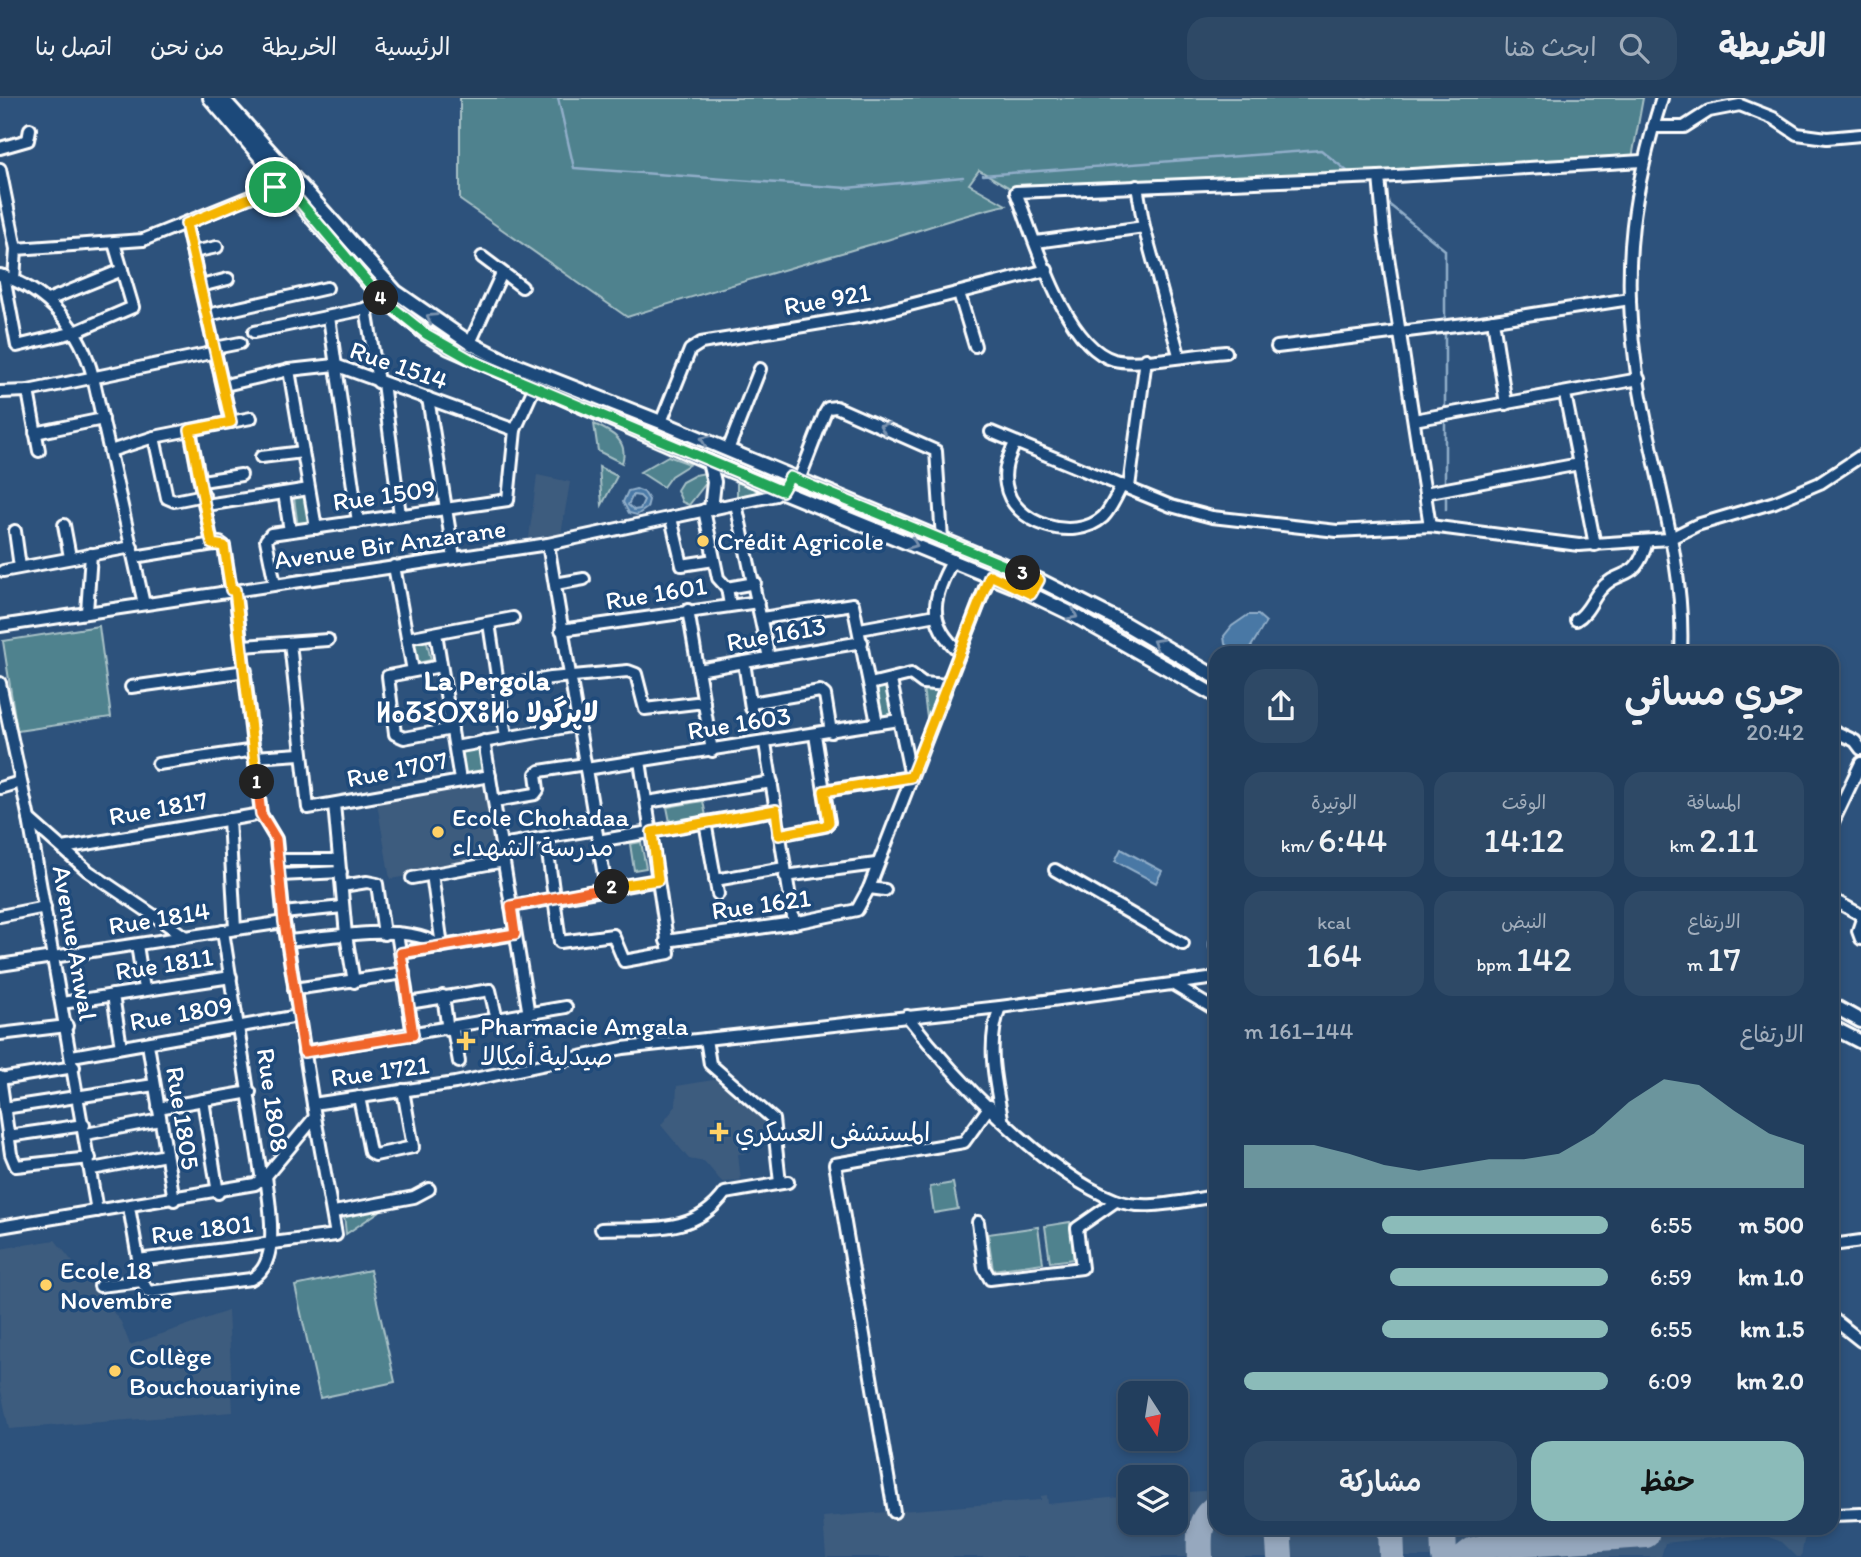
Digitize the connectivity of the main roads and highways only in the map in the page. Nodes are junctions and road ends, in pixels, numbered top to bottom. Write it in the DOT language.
graph roads {
  1 [pos="210,98"];
  2 [pos="222,98"];
  3 [pos="709,462"];
  4 [pos="707,510"];
  5 [pos="1039,580"];
  6 [pos="1031,594"];
  7 [pos="1209,673"];
  8 [pos="1209,692"];
  9 [pos="1839,1009"];
  10 [pos="1861,1021"];
  11 [pos="1839,1031"];
  12 [pos="1861,1042"];
  1 -- 3 [label="main road"];
  5 -- 2 [label="main road, one-way"];
  3 -- 4 [label="main road"];
  3 -- 6 [label="main road, one-way"];
  5 -- 6 [label="main road"];
  7 -- 5 [label="main road, one-way"];
  6 -- 8 [label="main road, one-way"];
  9 -- 10 [label="main road"];
  11 -- 12 [label="main road"];
}
